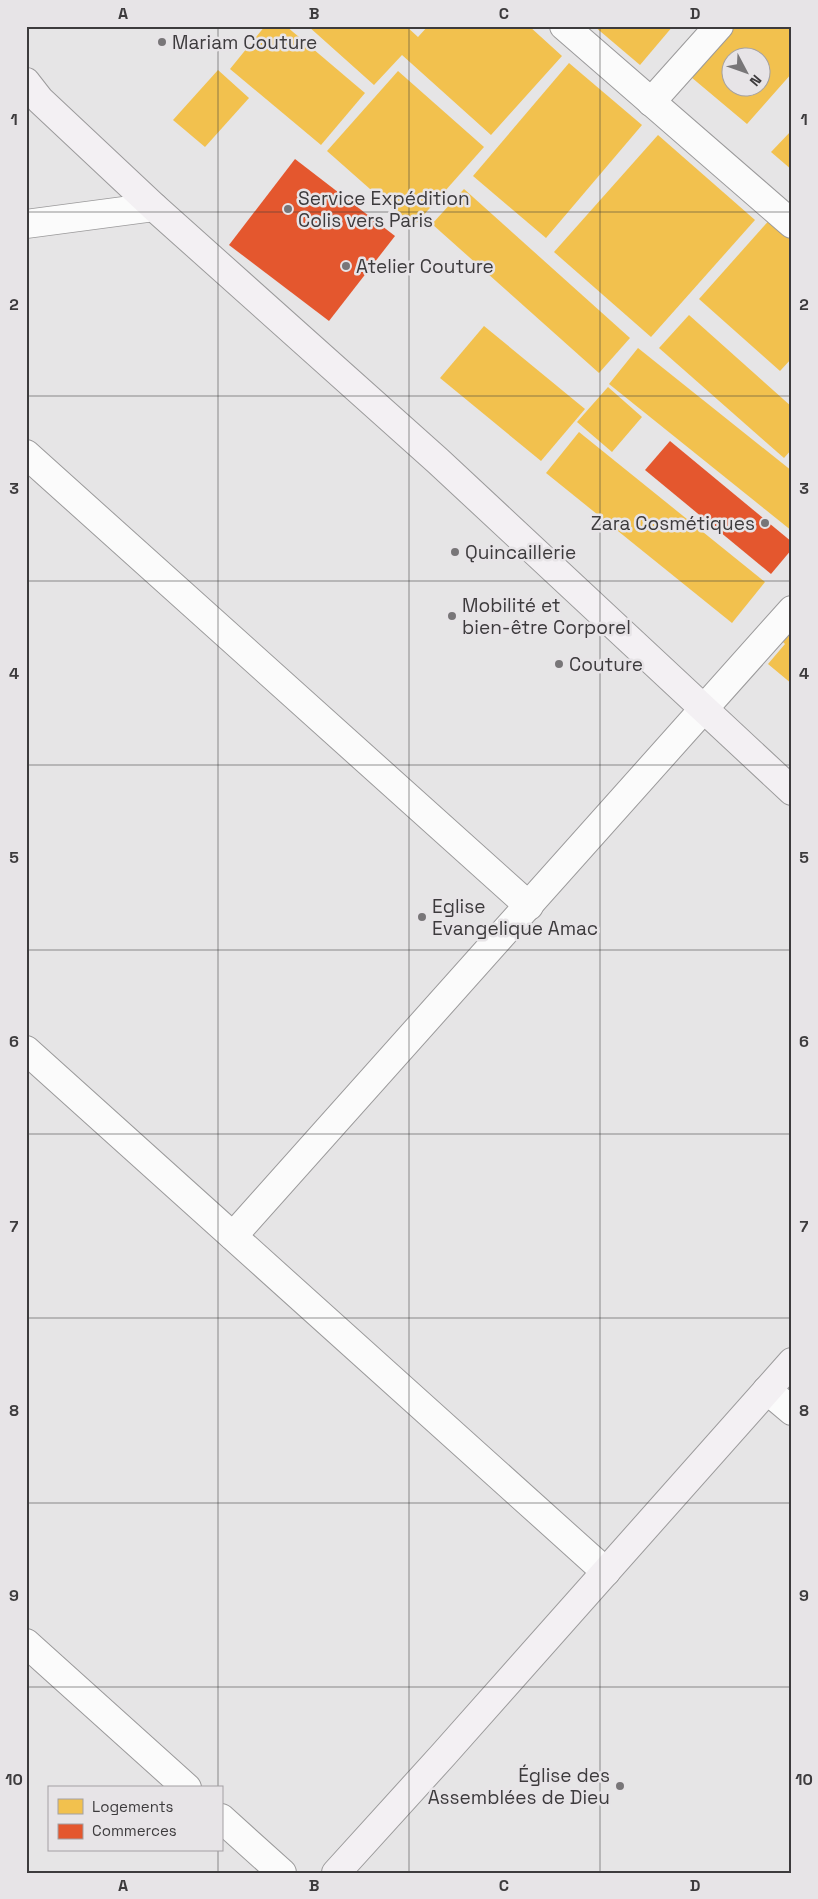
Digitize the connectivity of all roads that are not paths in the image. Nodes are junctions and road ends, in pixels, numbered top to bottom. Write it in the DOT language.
graph roads {
  1 [pos="564,26"];
  2 [pos="719,26"];
  3 [pos="26,82"];
  4 [pos="651,102"];
  5 [pos="154,207"];
  6 [pos="26,224"];
  7 [pos="792,224"];
  8 [pos="26,454"];
  9 [pos="792,610"];
  10 [pos="702,709"];
  11 [pos="792,791"];
  12 [pos="529,906"];
  13 [pos="26,1050"];
  14 [pos="233,1236"];
  15 [pos="792,1362"];
  16 [pos="767,1390"];
  17 [pos="792,1411"];
  18 [pos="606,1572"];
  19 [pos="26,1643"];
  20 [pos="185,1786"];
  21 [pos="222,1819"];
  22 [pos="282,1873"];
  23 [pos="336,1873"];
  1 -- 4 [label="street"];
  2 -- 4 [label="street"];
  3 -- 5 [label="street"];
  4 -- 7 [label="street"];
  5 -- 6 [label="street"];
  5 -- 10 [label="street"];
  8 -- 12 [label="street"];
  9 -- 10 [label="street"];
  10 -- 11 [label="street"];
  10 -- 12 [label="street"];
  12 -- 14 [label="street"];
  13 -- 14 [label="street"];
  14 -- 18 [label="street"];
  15 -- 16 [label="street"];
  16 -- 17 [label="street"];
  16 -- 18 [label="street"];
  18 -- 23 [label="street"];
  19 -- 20 [label="street"];
  21 -- 22 [label="street"];
}
